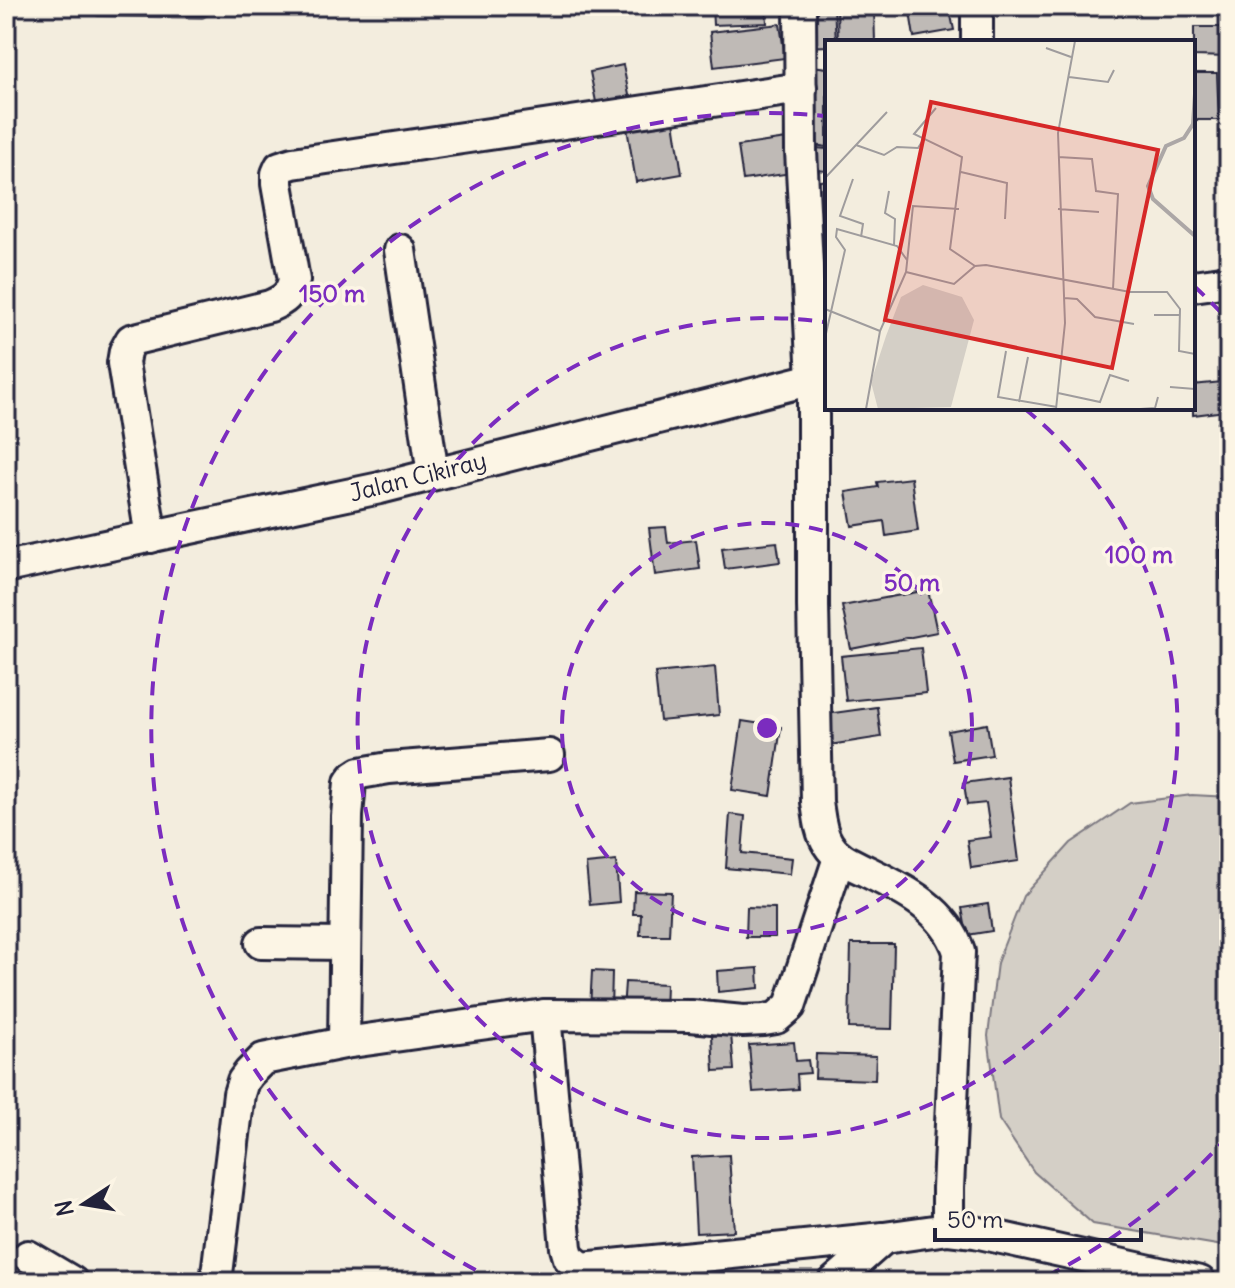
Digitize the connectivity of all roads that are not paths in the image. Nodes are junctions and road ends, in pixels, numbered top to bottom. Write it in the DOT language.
graph roads {
  1 [pos="800,6"];
  2 [pos="977,6"];
  3 [pos="977,40"];
  4 [pos="801,88"];
  5 [pos="400,250"];
  6 [pos="1229,281"];
  7 [pos="1195,286"];
  8 [pos="820,376"];
  9 [pos="433,474"];
  10 [pos="151,537"];
  11 [pos="6,567"];
  12 [pos="549,755"];
  13 [pos="839,858"];
  14 [pos="261,943"];
  15 [pos="345,944"];
  16 [pos="545,1015"];
  17 [pos="344,1043"];
  18 [pos="948,1229"];
  19 [pos="884,1238"];
  20 [pos="28,1256"];
  21 [pos="72,1282"];
  22 [pos="216,1282"];
  23 [pos="834,1282"];
  24 [pos="1200,1282"];
  1 -- 4 [label="street"];
  2 -- 3 [label="street"];
  4 -- 8 [label="street"];
  4 -- 10 [label="street"];
  5 -- 9 [label="street"];
  6 -- 7 [label="street"];
  8 -- 9 [label="street, Jalan Cikiray"];
  8 -- 13 [label="street"];
  9 -- 10 [label="street, Jalan Cikiray"];
  10 -- 11 [label="street, Jalan Cikiray"];
  12 -- 15 [label="street"];
  13 -- 16 [label="street"];
  13 -- 18 [label="street"];
  14 -- 15 [label="street"];
  15 -- 17 [label="street"];
  16 -- 17 [label="street"];
  16 -- 19 [label="street"];
  17 -- 22 [label="street"];
  18 -- 19 [label="street"];
  18 -- 24 [label="street"];
  19 -- 23 [label="street"];
  20 -- 21 [label="street"];
}
